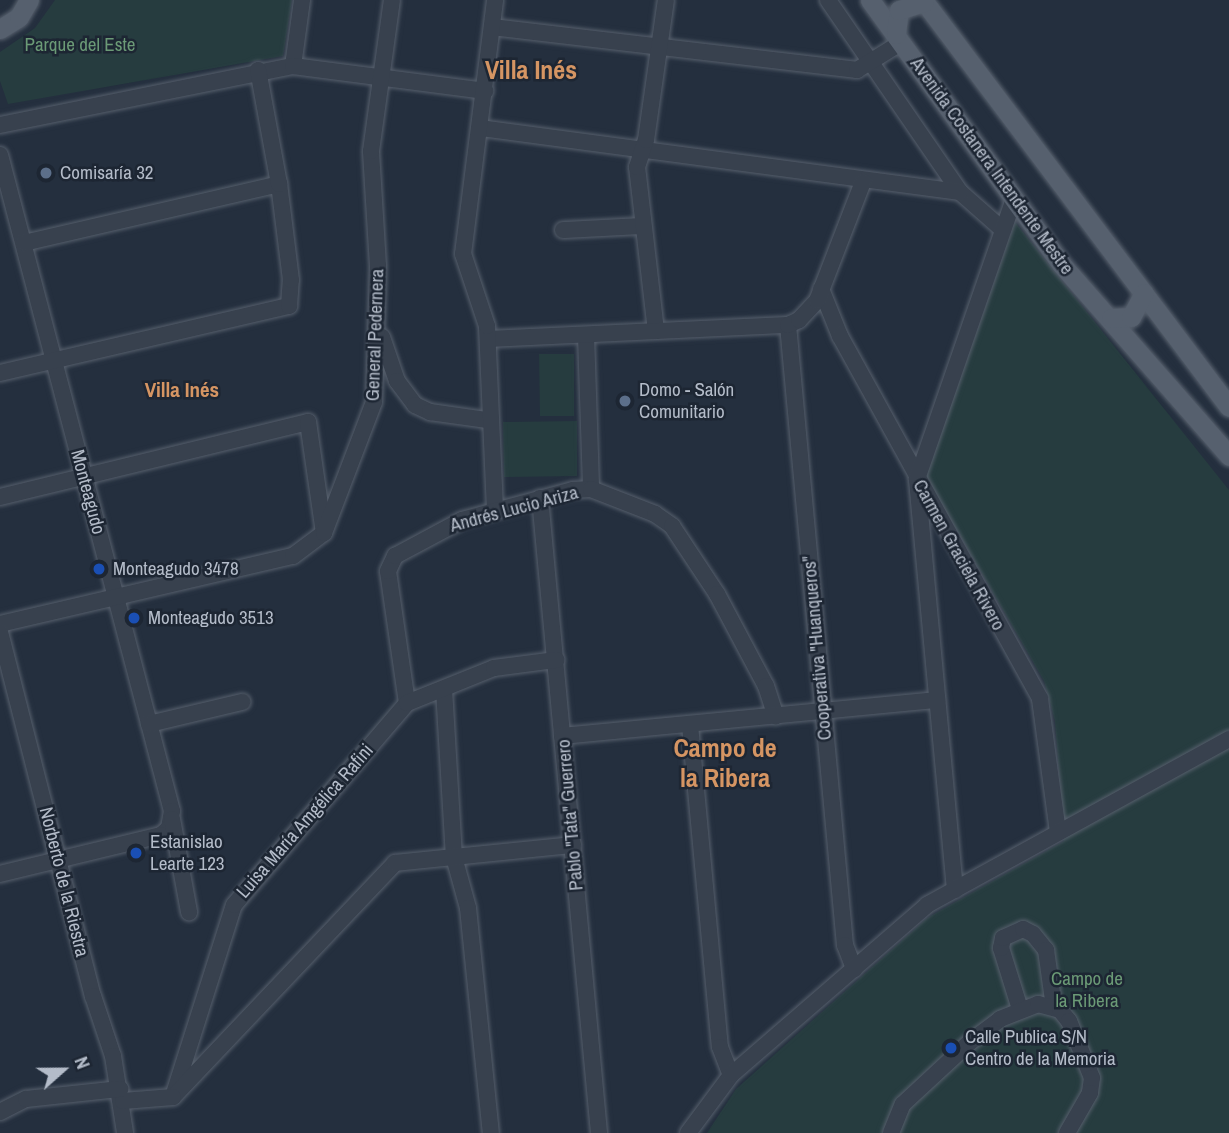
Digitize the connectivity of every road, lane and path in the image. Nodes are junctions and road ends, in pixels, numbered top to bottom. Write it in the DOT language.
graph roads {
  1 [pos="29,0"];
  2 [pos="302,0"];
  3 [pos="392,0"];
  4 [pos="495,0"];
  5 [pos="666,0"];
  6 [pos="828,0"];
  7 [pos="870,0"];
  8 [pos="924,1"];
  9 [pos="492,27"];
  10 [pos="2,30"];
  11 [pos="899,38"];
  12 [pos="661,46"];
  13 [pos="873,64"];
  14 [pos="293,66"];
  15 [pos="258,70"];
  16 [pos="380,78"];
  17 [pos="485,91"];
  18 [pos="0,125"];
  19 [pos="480,128"];
  20 [pos="642,150"];
  21 [pos="0,155"];
  22 [pos="942,168"];
  23 [pos="863,182"];
  24 [pos="279,184"];
  25 [pos="930,191"];
  26 [pos="960,192"];
  27 [pos="1014,199"];
  28 [pos="643,226"];
  29 [pos="563,230"];
  30 [pos="1003,230"];
  31 [pos="24,243"];
  32 [pos="821,289"];
  33 [pos="1144,293"];
  34 [pos="1111,318"];
  35 [pos="794,323"];
  36 [pos="378,326"];
  37 [pos="835,327"];
  38 [pos="656,331"];
  39 [pos="586,335"];
  40 [pos="488,339"];
  41 [pos="55,360"];
  42 [pos="0,373"];
  43 [pos="1229,407"];
  44 [pos="487,420"];
  45 [pos="1229,456"];
  46 [pos="84,477"];
  47 [pos="917,479"];
  48 [pos="591,489"];
  49 [pos="0,497"];
  50 [pos="540,498"];
  51 [pos="495,510"];
  52 [pos="947,532"];
  53 [pos="324,533"];
  54 [pos="922,546"];
  55 [pos="116,597"];
  56 [pos="0,624"];
  57 [pos="0,632"];
  58 [pos="556,660"];
  59 [pos="444,689"];
  60 [pos="937,700"];
  61 [pos="242,702"];
  62 [pos="407,703"];
  63 [pos="823,711"];
  64 [pos="776,716"];
  65 [pos="149,724"];
  66 [pos="690,725"];
  67 [pos="562,736"];
  68 [pos="1229,739"];
  69 [pos="170,824"];
  70 [pos="1058,832"];
  71 [pos="573,845"];
  72 [pos="454,857"];
  73 [pos="58,860"];
  74 [pos="0,874"];
  75 [pos="955,890"];
  76 [pos="190,912"];
  77 [pos="854,969"];
  78 [pos="1054,1007"];
  79 [pos="1020,1009"];
  80 [pos="731,1075"];
  81 [pos="121,1095"];
  82 [pos="173,1097"];
  83 [pos="1,1109"];
  84 [pos="125,1133"];
  85 [pos="491,1133"];
  86 [pos="599,1133"];
  87 [pos="688,1133"];
  88 [pos="891,1133"];
  89 [pos="1067,1133"];
  1 -- 10 [label="main road"];
  2 -- 14 [label="street"];
  3 -- 16 [label="street, General Pedernera"];
  4 -- 9 [label="street"];
  5 -- 12 [label="street"];
  6 -- 13 [label="street"];
  7 -- 11 [label="main road, Avenida Costanera Intendente Mestre"];
  8 -- 11 [label="main road"];
  8 -- 33 [label="main road"];
  9 -- 12 [label="street"];
  9 -- 17 [label="street"];
  11 -- 13 [label="street"];
  11 -- 27 [label="main road, Avenida Costanera Intendente Mestre"];
  12 -- 13 [label="street"];
  12 -- 20 [label="street"];
  13 -- 22 [label="street"];
  14 -- 15 [label="street"];
  14 -- 16 [label="street"];
  15 -- 18 [label="street"];
  15 -- 24 [label="street"];
  16 -- 17 [label="street"];
  16 -- 36 [label="street, General Pedernera"];
  17 -- 19 [label="street"];
  19 -- 20 [label="street"];
  19 -- 40 [label="street"];
  20 -- 23 [label="street"];
  20 -- 28 [label="street"];
  21 -- 31 [label="street, Monteagudo"];
  22 -- 25 [label="street"];
  22 -- 26 [label="street"];
  23 -- 25 [label="street"];
  23 -- 32 [label="street"];
  24 -- 31 [label="street"];
  24 -- 41 [label="street"];
  25 -- 26 [label="street"];
  26 -- 30 [label="street"];
  27 -- 30 [label="street"];
  27 -- 34 [label="main road, Avenida Costanera Intendente Mestre"];
  28 -- 29 [label="street"];
  28 -- 38 [label="street"];
  30 -- 47 [label="street"];
  31 -- 41 [label="street, Monteagudo"];
  32 -- 35 [label="street"];
  32 -- 37 [label="street, Carmen Graciela Rivero"];
  33 -- 34 [label="main road"];
  33 -- 43 [label="main road"];
  34 -- 45 [label="main road, Avenida Costanera Intendente Mestre"];
  35 -- 37 [label="street"];
  35 -- 38 [label="street"];
  35 -- 63 [label="street, Cooperativa \"Huanqueros\""];
  36 -- 44 [label="street"];
  36 -- 53 [label="street, General Pedernera"];
  37 -- 47 [label="street, Carmen Graciela Rivero"];
  38 -- 39 [label="street"];
  39 -- 40 [label="street"];
  39 -- 48 [label="street"];
  40 -- 44 [label="street"];
  41 -- 42 [label="street"];
  41 -- 46 [label="street, Monteagudo"];
  44 -- 51 [label="street"];
  46 -- 49 [label="street"];
  46 -- 53 [label="street"];
  46 -- 55 [label="street, Monteagudo"];
  47 -- 52 [label="street, Carmen Graciela Rivero"];
  47 -- 54 [label="street"];
  48 -- 50 [label="street, Andrés Lucio Ariza"];
  48 -- 64 [label="street, Andrés Lucio Ariza"];
  50 -- 51 [label="street, Andrés Lucio Ariza"];
  50 -- 58 [label="street, Pablo \"Tata\" Guerrero"];
  51 -- 62 [label="street, Andrés Lucio Ariza"];
  52 -- 54 [label="street"];
  52 -- 70 [label="street, Carmen Graciela Rivero"];
  53 -- 55 [label="street"];
  54 -- 60 [label="street"];
  55 -- 56 [label="street"];
  55 -- 65 [label="street, Monteagudo"];
  57 -- 73 [label="street, Norberto de la Riestra"];
  58 -- 59 [label="street, Luisa María Amgélica Rafini"];
  58 -- 67 [label="street, Pablo \"Tata\" Guerrero"];
  59 -- 62 [label="street, Luisa María Amgélica Rafini"];
  59 -- 72 [label="street"];
  60 -- 63 [label="street"];
  60 -- 75 [label="street"];
  61 -- 65 [label="street"];
  62 -- 82 [label="street, Luisa María Amgélica Rafini"];
  63 -- 64 [label="street"];
  63 -- 77 [label="street, Cooperativa \"Huanqueros\""];
  64 -- 66 [label="street"];
  65 -- 69 [label="street, Monteagudo"];
  66 -- 67 [label="street"];
  66 -- 80 [label="street"];
  67 -- 71 [label="street, Pablo \"Tata\" Guerrero"];
  68 -- 70 [label="street"];
  69 -- 73 [label="street"];
  69 -- 76 [label="street, Monteagudo"];
  70 -- 75 [label="street"];
  71 -- 72 [label="street"];
  71 -- 86 [label="street, Pablo \"Tata\" Guerrero"];
  72 -- 82 [label="street"];
  72 -- 85 [label="street"];
  73 -- 74 [label="street"];
  73 -- 81 [label="street, Norberto de la Riestra"];
  75 -- 77 [label="street"];
  77 -- 80 [label="street"];
  78 -- 79 [label="street"];
  78 -- 79 [label="street"];
  78 -- 89 [label="street"];
  79 -- 88 [label="street"];
  80 -- 87 [label="street"];
  81 -- 82 [label="street"];
  81 -- 83 [label="street"];
  81 -- 84 [label="street, Norberto de la Riestra"];
}
